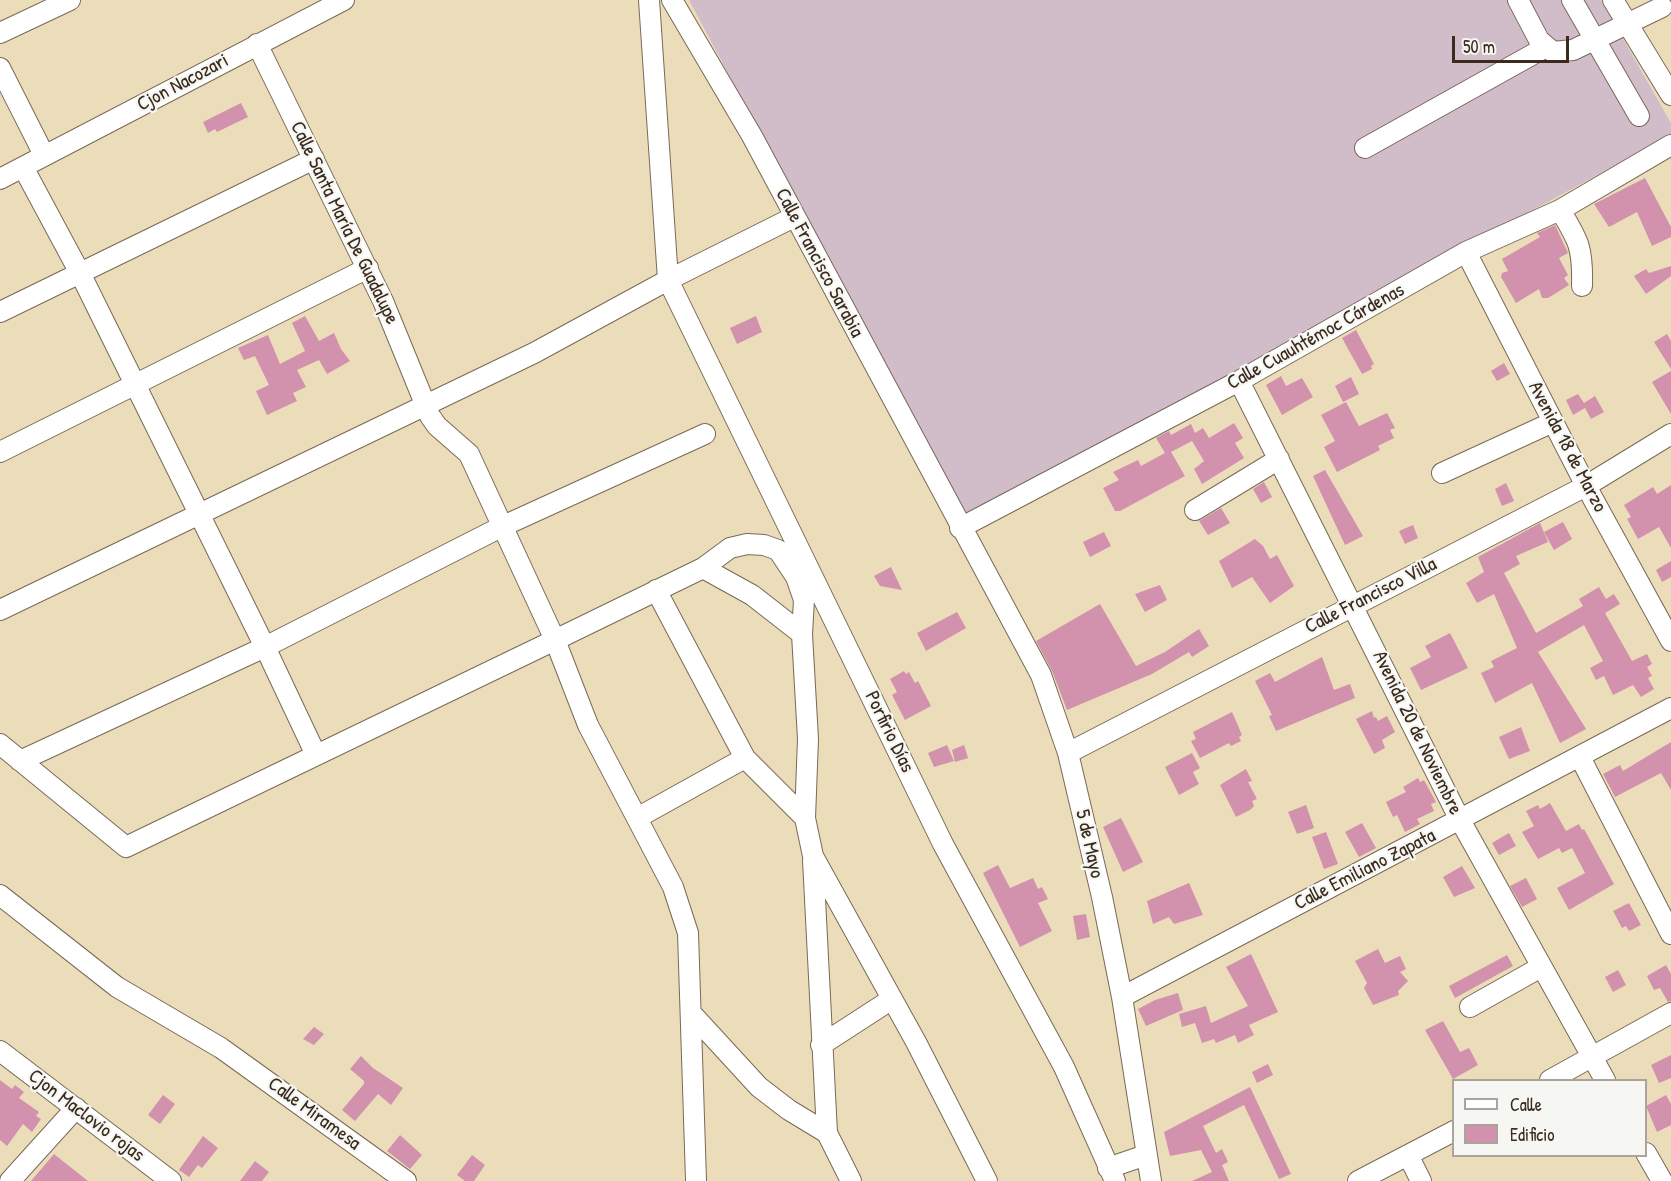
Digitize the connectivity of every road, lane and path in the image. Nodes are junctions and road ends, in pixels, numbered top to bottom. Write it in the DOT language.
graph roads {
  1 [pos="70,0"];
  2 [pos="344,0"];
  3 [pos="649,0"];
  4 [pos="672,0"];
  5 [pos="1518,0"];
  6 [pos="1572,0"];
  7 [pos="1613,0"];
  8 [pos="1664,10"];
  9 [pos="1627,24"];
  10 [pos="0,33"];
  11 [pos="1594,39"];
  12 [pos="257,44"];
  13 [pos="1546,48"];
  14 [pos="0,68"];
  15 [pos="1671,95"];
  16 [pos="1639,116"];
  17 [pos="1671,145"];
  18 [pos="1365,148"];
  19 [pos="44,155"];
  20 [pos="314,159"];
  21 [pos="23,167"];
  22 [pos="0,178"];
  23 [pos="1560,210"];
  24 [pos="794,217"];
  25 [pos="1466,252"];
  26 [pos="368,268"];
  27 [pos="81,275"];
  28 [pos="668,280"];
  29 [pos="1582,286"];
  30 [pos="0,312"];
  31 [pos="1239,381"];
  32 [pos="135,387"];
  33 [pos="427,405"];
  34 [pos="1553,422"];
  35 [pos="705,434"];
  36 [pos="1671,434"];
  37 [pos="0,452"];
  38 [pos="1279,459"];
  39 [pos="1442,473"];
  40 [pos="1586,486"];
  41 [pos="1195,510"];
  42 [pos="197,514"];
  43 [pos="501,527"];
  44 [pos="960,528"];
  45 [pos="703,568"];
  46 [pos="656,590"];
  47 [pos="1354,604"];
  48 [pos="0,610"];
  49 [pos="802,634"];
  50 [pos="1671,641"];
  51 [pos="558,646"];
  52 [pos="265,647"];
  53 [pos="1671,708"];
  54 [pos="0,744"];
  55 [pos="1068,753"];
  56 [pos="316,755"];
  57 [pos="1580,757"];
  58 [pos="745,758"];
  59 [pos="20,761"];
  60 [pos="637,818"];
  61 [pos="805,818"];
  62 [pos="1460,820"];
  63 [pos="813,856"];
  64 [pos="0,895"];
  65 [pos="1671,934"];
  66 [pos="1541,967"];
  67 [pos="1122,997"];
  68 [pos="892,999"];
  69 [pos="1470,1007"];
  70 [pos="691,1013"];
  71 [pos="1669,1019"];
  72 [pos="821,1046"];
  73 [pos="0,1051"];
  74 [pos="1592,1058"];
  75 [pos="1552,1079"];
  76 [pos="1604,1079"];
  77 [pos="76,1108"];
  78 [pos="1452,1132"];
  79 [pos="827,1133"];
  80 [pos="1146,1155"];
  81 [pos="1408,1155"];
  82 [pos="1647,1155"];
  83 [pos="1112,1175"];
  84 [pos="166,1179"];
  85 [pos="696,1180"];
  86 [pos="10,1181"];
  87 [pos="406,1181"];
  88 [pos="851,1181"];
  89 [pos="987,1181"];
  90 [pos="1150,1181"];
  91 [pos="1358,1181"];
  92 [pos="1421,1181"];
  93 [pos="1662,1181"];
  1 -- 10 [label="street"];
  2 -- 12 [label="street, Cjon Nacozari"];
  3 -- 28 [label="street"];
  4 -- 24 [label="street, Calle Francisco Sarabia"];
  5 -- 13 [label="street"];
  6 -- 11 [label="street"];
  7 -- 9 [label="street"];
  8 -- 9 [label="street"];
  9 -- 11 [label="street"];
  9 -- 15 [label="street"];
  11 -- 13 [label="street"];
  11 -- 16 [label="street"];
  12 -- 19 [label="street, Cjon Nacozari"];
  12 -- 20 [label="street, Calle Santa María De Guadalupe"];
  13 -- 18 [label="street"];
  14 -- 19 [label="street"];
  17 -- 23 [label="street, Calle Cuauhtémoc Cárdenas"];
  19 -- 21 [label="street, Cjon Nacozari"];
  20 -- 26 [label="street, Calle Santa María De Guadalupe"];
  20 -- 27 [label="street"];
  21 -- 22 [label="street, Cjon Nacozari"];
  21 -- 27 [label="street"];
  23 -- 25 [label="street, Calle Cuauhtémoc Cárdenas"];
  23 -- 29 [label="street"];
  24 -- 28 [label="street"];
  24 -- 44 [label="street, Calle Francisco Sarabia"];
  25 -- 31 [label="street, Calle Cuauhtémoc Cárdenas"];
  25 -- 34 [label="street, Avenida 18 de Marzo"];
  26 -- 32 [label="street"];
  26 -- 33 [label="street, Calle Santa María De Guadalupe"];
  27 -- 30 [label="street"];
  27 -- 32 [label="street"];
  28 -- 33 [label="street"];
  28 -- 83 [label="street, Porfirio Días"];
  31 -- 38 [label="street, Avenida 20 de Noviembre"];
  31 -- 44 [label="street, Calle Cuauhtémoc Cárdenas"];
  32 -- 37 [label="street"];
  32 -- 42 [label="street"];
  33 -- 42 [label="street"];
  33 -- 43 [label="street, Calle Santa María De Guadalupe"];
  34 -- 39 [label="street"];
  34 -- 40 [label="street, Avenida 18 de Marzo"];
  35 -- 43 [label="street"];
  36 -- 40 [label="street, Calle Francisco Villa"];
  38 -- 41 [label="street"];
  38 -- 47 [label="street, Avenida 20 de Noviembre"];
  40 -- 47 [label="street, Calle Francisco Villa"];
  40 -- 50 [label="street, Avenida 18 de Marzo"];
  42 -- 48 [label="street"];
  42 -- 52 [label="street"];
  43 -- 51 [label="street, Calle Santa María De Guadalupe"];
  43 -- 52 [label="street"];
  44 -- 55 [label="street, 5 de Mayo"];
  45 -- 46 [label="street"];
  45 -- 49 [label="street"];
  45 -- 49 [label="street"];
  46 -- 51 [label="street"];
  46 -- 58 [label="street"];
  47 -- 55 [label="street, Calle Francisco Villa"];
  47 -- 62 [label="street, Avenida 20 de Noviembre"];
  49 -- 61 [label="street"];
  51 -- 56 [label="street"];
  51 -- 60 [label="street"];
  52 -- 56 [label="street"];
  52 -- 59 [label="street"];
  53 -- 57 [label="street, Calle Emiliano Zapata"];
  54 -- 59 [label="street"];
  55 -- 67 [label="street, 5 de Mayo"];
  56 -- 59 [label="street"];
  57 -- 62 [label="street, Calle Emiliano Zapata"];
  57 -- 65 [label="street"];
  58 -- 60 [label="street"];
  58 -- 61 [label="street"];
  60 -- 70 [label="street"];
  61 -- 63 [label="street"];
  62 -- 66 [label="street, Avenida 20 de Noviembre"];
  62 -- 67 [label="street, Calle Emiliano Zapata"];
  63 -- 68 [label="street"];
  63 -- 72 [label="street"];
  64 -- 87 [label="street, Calle Miramesa"];
  66 -- 69 [label="street"];
  66 -- 74 [label="street, Avenida 20 de Noviembre"];
  67 -- 80 [label="street, 5 de Mayo"];
  68 -- 72 [label="street"];
  68 -- 89 [label="street"];
  70 -- 79 [label="street"];
  70 -- 85 [label="street"];
  71 -- 74 [label="street"];
  72 -- 79 [label="street"];
  73 -- 77 [label="street, Cjon Maclovio rojas"];
  74 -- 75 [label="street"];
  74 -- 76 [label="street, Avenida 20 de Noviembre"];
  77 -- 84 [label="street, Cjon Maclovio rojas"];
  77 -- 86 [label="street"];
  78 -- 81 [label="street"];
  79 -- 88 [label="street"];
  80 -- 83 [label="street"];
  80 -- 90 [label="street, 5 de Mayo"];
  81 -- 91 [label="street"];
  81 -- 92 [label="street"];
  82 -- 93 [label="street"];
}
